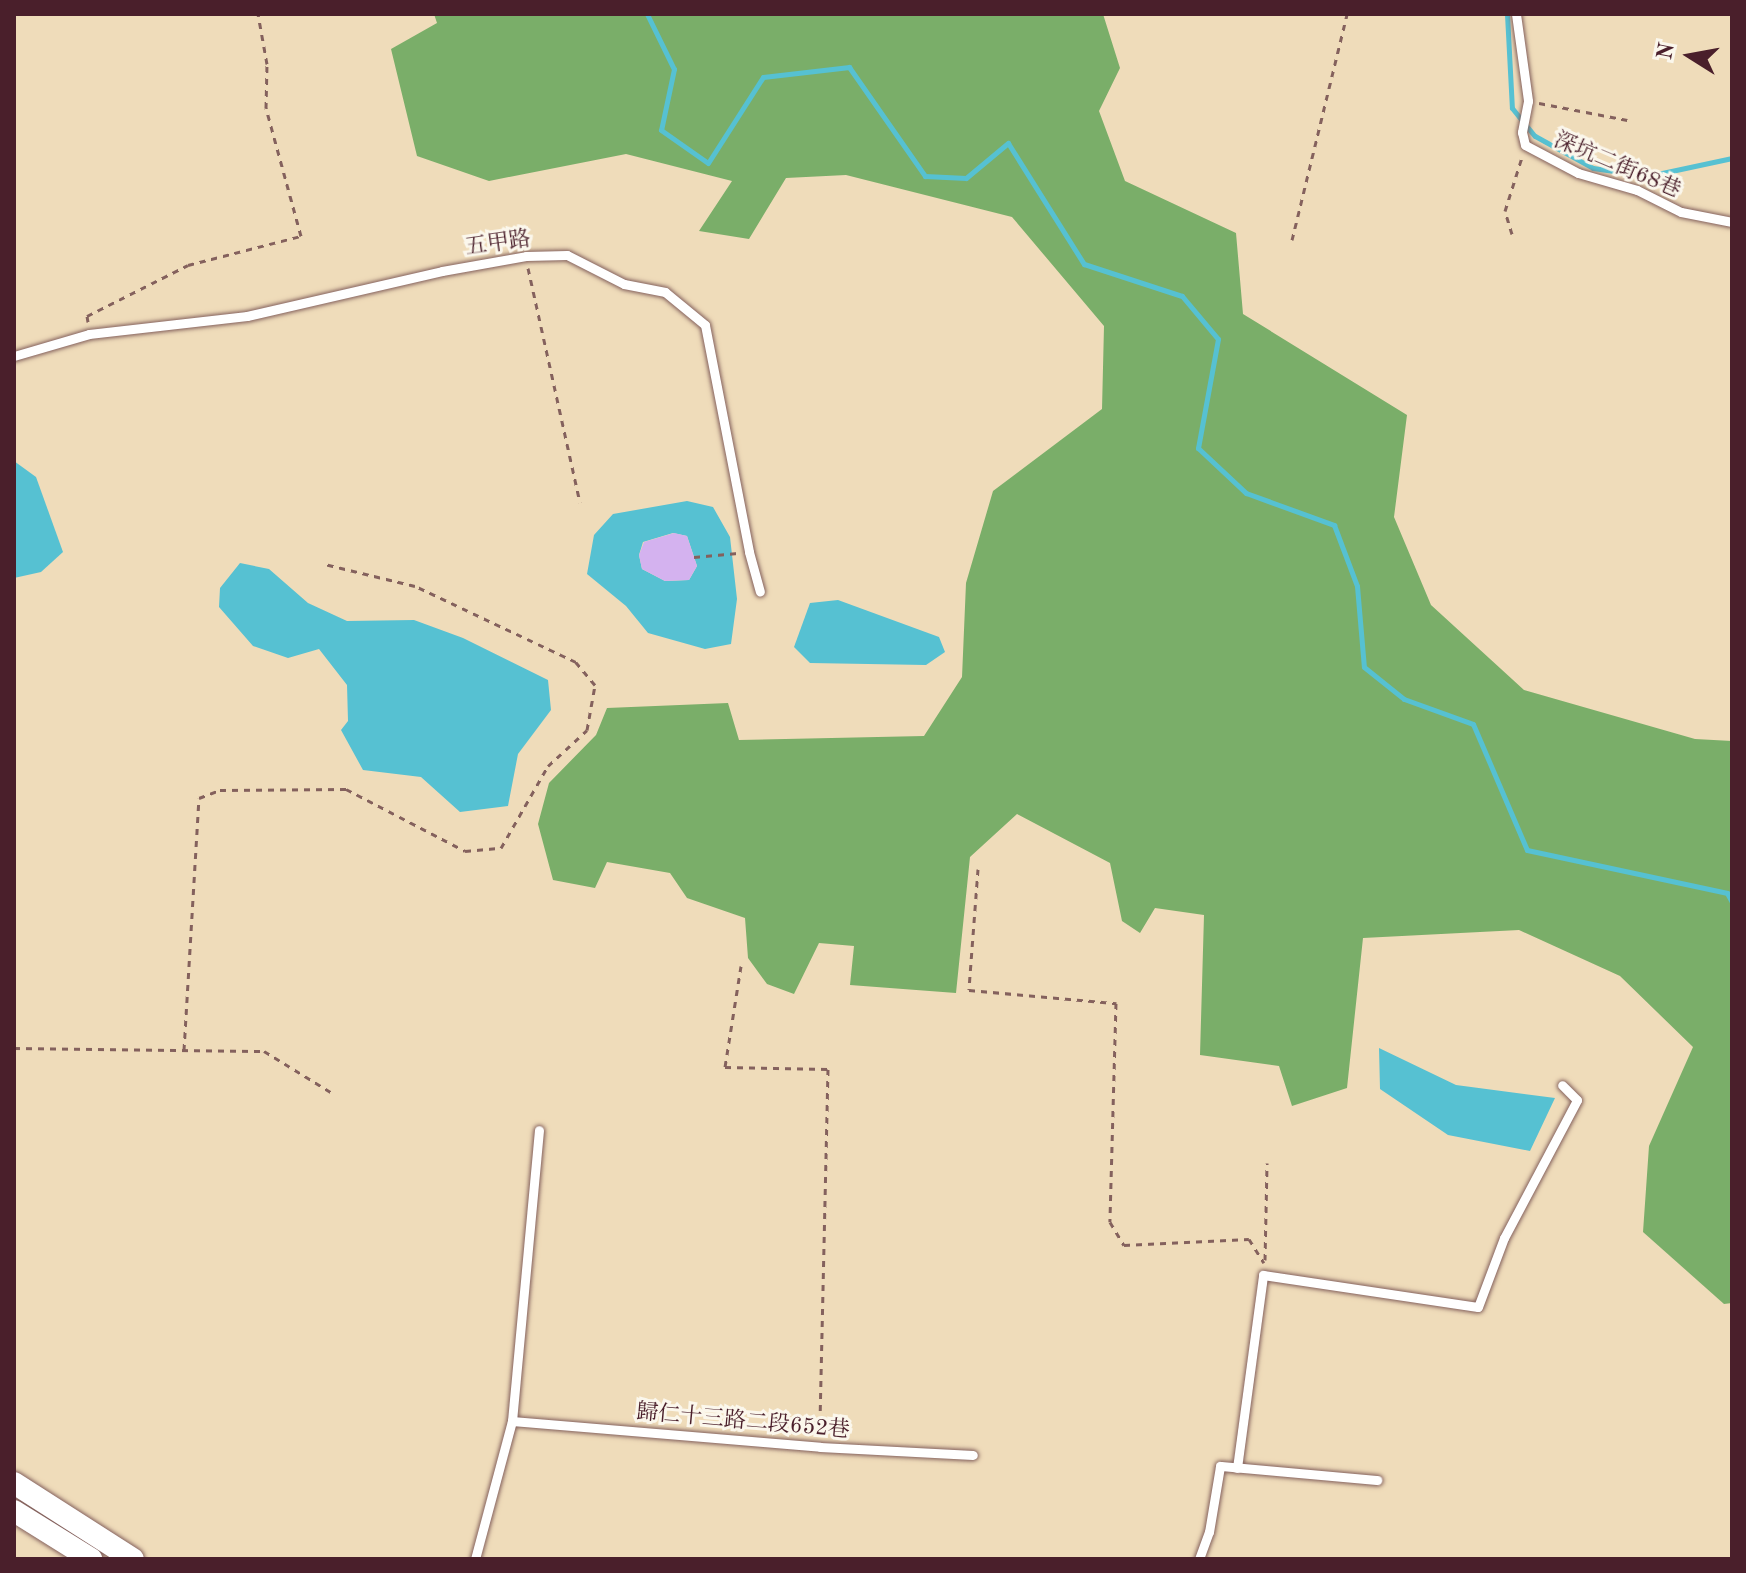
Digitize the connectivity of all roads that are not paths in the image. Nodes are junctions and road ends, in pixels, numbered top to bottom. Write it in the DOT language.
graph roads {
  1 [pos="1516,14"];
  2 [pos="1732,222"];
  3 [pos="14,356"];
  4 [pos="760,592"];
  5 [pos="1562,1085"];
  6 [pos="539,1130"];
  7 [pos="512,1421"];
  8 [pos="973,1455"];
  9 [pos="1237,1468"];
  10 [pos="1377,1480"];
  11 [pos="14,1483"];
  12 [pos="14,1511"];
  13 [pos="91,1559"];
  14 [pos="133,1559"];
  15 [pos="475,1559"];
  16 [pos="1199,1559"];
  1 -- 2 [label="lane, 深坑二街68巷"];
  3 -- 4 [label="lane, 五甲路"];
  5 -- 9 [label="lane"];
  6 -- 7 [label="lane"];
  7 -- 8 [label="lane, 歸仁十三路二段652巷"];
  7 -- 15 [label="lane"];
  9 -- 10 [label="lane"];
  9 -- 16 [label="lane"];
  11 -- 14 [label="street"];
  12 -- 13 [label="street"];
}
